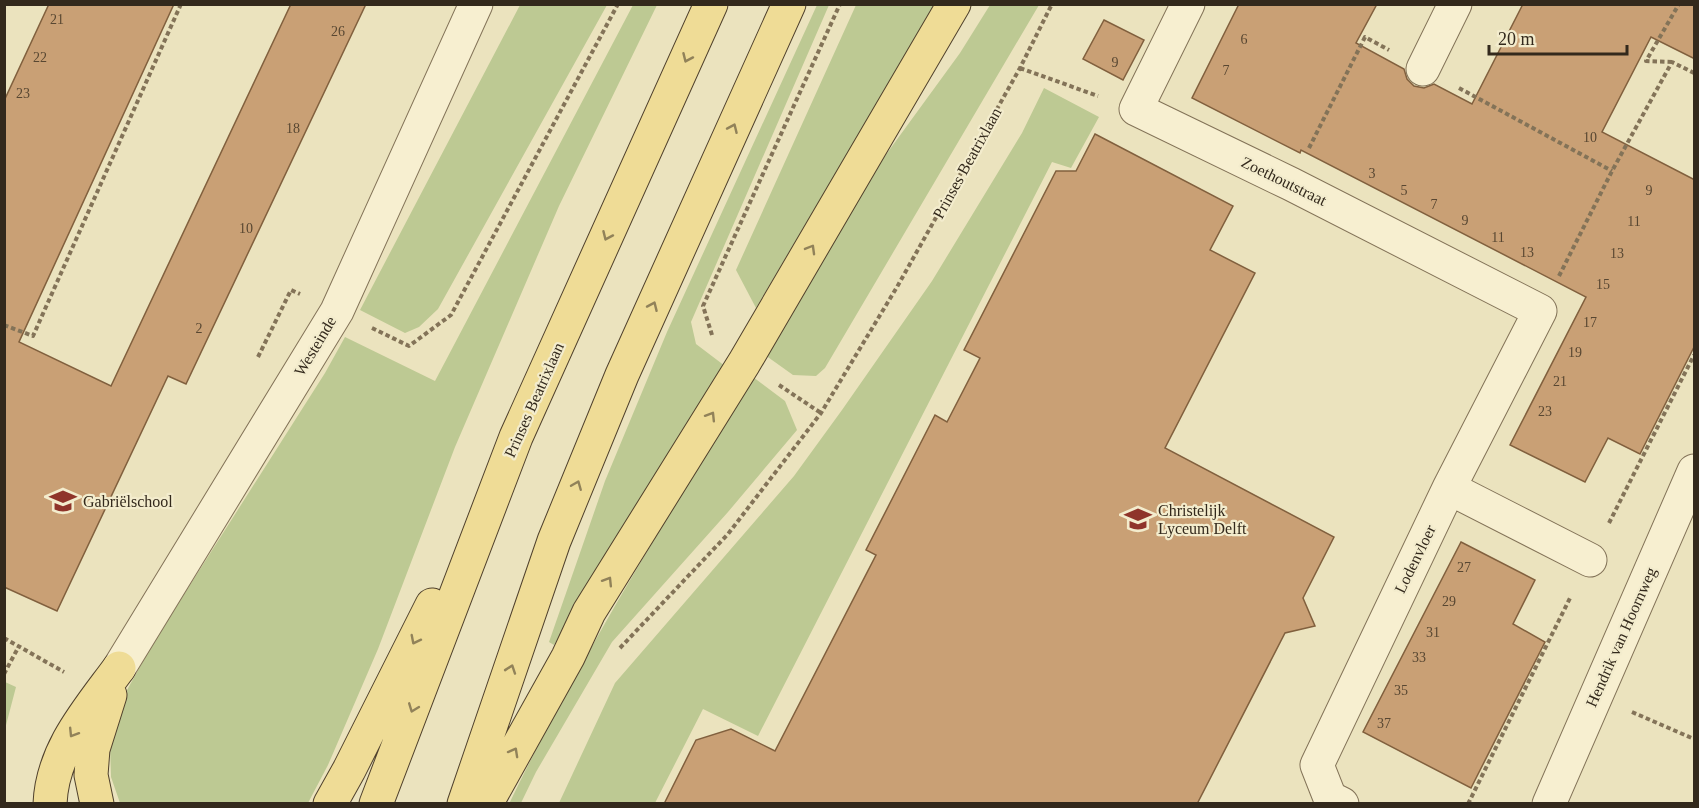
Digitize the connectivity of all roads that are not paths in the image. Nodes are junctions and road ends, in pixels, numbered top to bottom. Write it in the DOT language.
graph roads {
  1 [pos="476,4"];
  2 [pos="711,4"];
  3 [pos="789,4"];
  4 [pos="954,4"];
  5 [pos="1188,4"];
  6 [pos="1455,4"];
  7 [pos="1423,69"];
  8 [pos="1540,311"];
  9 [pos="516,437"];
  10 [pos="1695,471"];
  11 [pos="1449,488"];
  12 [pos="1682,532"];
  13 [pos="1590,560"];
  14 [pos="119,668"];
  15 [pos="50,804"];
  16 [pos="97,804"];
  17 [pos="330,804"];
  18 [pos="376,804"];
  19 [pos="465,804"];
  20 [pos="486,804"];
  21 [pos="1342,804"];
  22 [pos="1549,804"];
  1 -- 14 [label="street, Westeinde"];
  2 -- 9 [label="main road, Prinses Beatrixlaan, one-way"];
  19 -- 3 [label="main road, one-way"];
  20 -- 4 [label="main road, one-way"];
  5 -- 8 [label="street, Zoethoutstraat"];
  6 -- 7 [label="street"];
  8 -- 11 [label="street, Lodenvloer"];
  9 -- 17 [label="main road, one-way"];
  9 -- 18 [label="main road, Prinses Beatrixlaan, one-way"];
  10 -- 12 [label="street, Hendrik van Hoornweg"];
  11 -- 13 [label="street"];
  11 -- 21 [label="street, Lodenvloer"];
  12 -- 22 [label="street, Hendrik van Hoornweg"];
  14 -- 15 [label="main road, one-way"];
  14 -- 16 [label="main road"];
}
